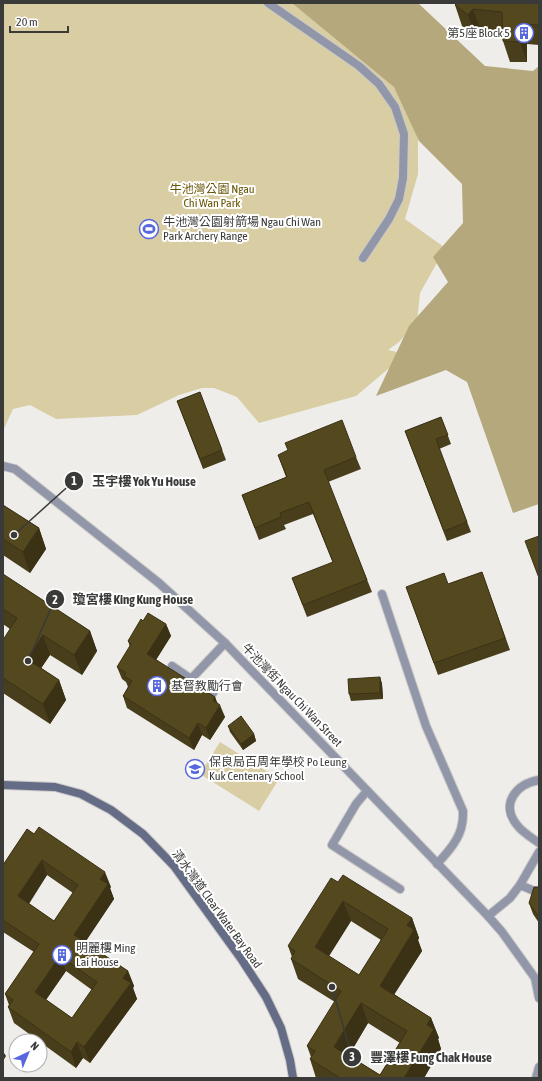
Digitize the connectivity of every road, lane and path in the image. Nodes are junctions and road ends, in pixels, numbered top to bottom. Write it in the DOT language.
graph roads {
  1 [pos="268,3"];
  2 [pos="363,258"];
  3 [pos="3,466"];
  4 [pos="382,594"];
  5 [pos="225,643"];
  6 [pos="172,666"];
  7 [pos="190,679"];
  8 [pos="213,693"];
  9 [pos="539,780"];
  10 [pos="3,785"];
  11 [pos="367,791"];
  12 [pos="539,843"];
  13 [pos="539,852"];
  14 [pos="437,864"];
  15 [pos="520,885"];
  16 [pos="400,889"];
  17 [pos="539,893"];
  18 [pos="488,916"];
  19 [pos="539,998"];
  20 [pos="539,1067"];
  21 [pos="293,1078"];
  22 [pos="536,1078"];
  1 -- 2 [label="street"];
  3 -- 5 [label="street, 牛池灣街 Ngau Chi Wan Street"];
  4 -- 14 [label="street"];
  5 -- 7 [label="street"];
  5 -- 11 [label="street, 牛池灣街 Ngau Chi Wan Street"];
  6 -- 7 [label="street"];
  7 -- 8 [label="street"];
  9 -- 12 [label="street"];
  10 -- 21 [label="main road, 清水灣道 Clear Water Bay Road"];
  11 -- 14 [label="street, 牛池灣街 Ngau Chi Wan Street"];
  11 -- 16 [label="street"];
  13 -- 15 [label="street"];
  14 -- 18 [label="street, 牛池灣街 Ngau Chi Wan Street"];
  15 -- 17 [label="street"];
  15 -- 18 [label="street"];
  18 -- 19 [label="street, 牛池灣街 Ngau Chi Wan Street"];
  20 -- 22 [label="street"];
}
